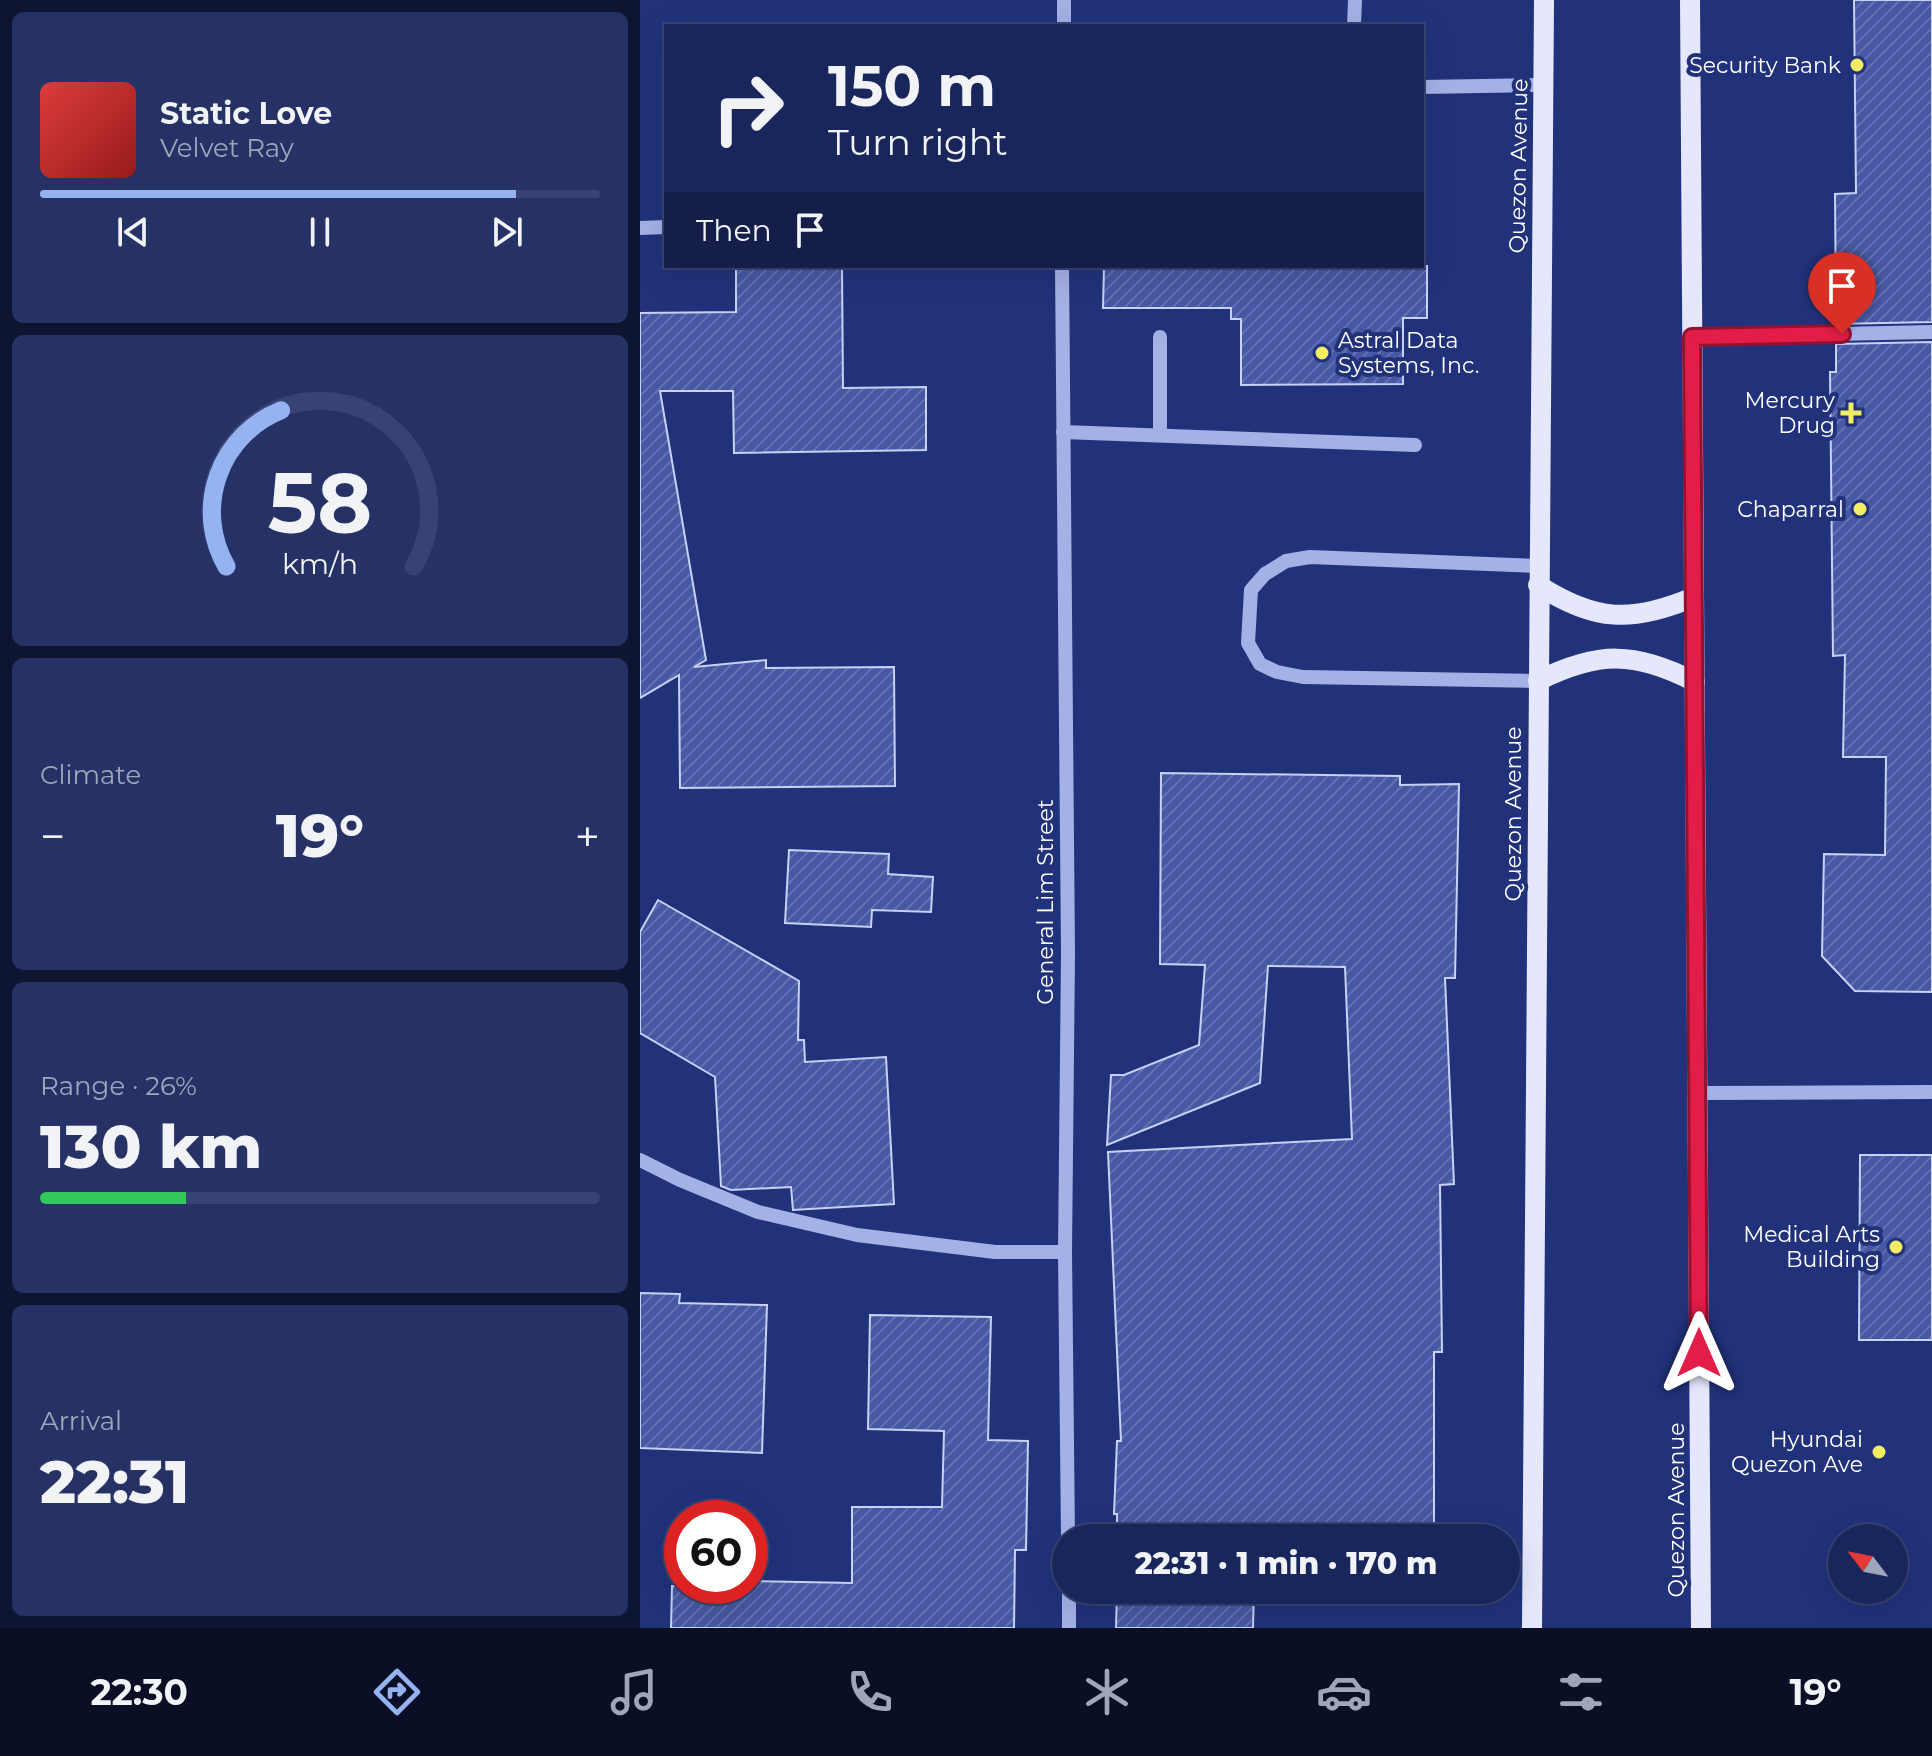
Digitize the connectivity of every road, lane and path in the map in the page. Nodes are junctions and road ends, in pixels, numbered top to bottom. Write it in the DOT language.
graph roads {
  1 [pos="1064,0"];
  2 [pos="1355,0"];
  3 [pos="1544,0"];
  4 [pos="1690,0"];
  5 [pos="1064,24"];
  6 [pos="1354,24"];
  7 [pos="1543,85"];
  8 [pos="1424,87"];
  9 [pos="664,227"];
  10 [pos="640,228"];
  11 [pos="1062,268"];
  12 [pos="1932,332"];
  13 [pos="1160,337"];
  14 [pos="1692,337"];
  15 [pos="1063,432"];
  16 [pos="1160,435"];
  17 [pos="1415,445"];
  18 [pos="1538,575"];
  19 [pos="1694,597"];
  20 [pos="1538,681"];
  21 [pos="1695,682"];
  22 [pos="1932,1092"];
  23 [pos="1697,1093"];
  24 [pos="640,1160"];
  25 [pos="1065,1252"];
  26 [pos="1068,1524"];
  27 [pos="1069,1604"];
  28 [pos="1069,1628"];
  29 [pos="1532,1628"];
  30 [pos="1701,1628"];
  1 -- 5 [label="street"];
  2 -- 6 [label="street"];
  3 -- 7 [label="main road, Quezon Avenue"];
  4 -- 14 [label="main road, Quezon Avenue"];
  7 -- 8 [label="street"];
  7 -- 18 [label="main road, Quezon Avenue"];
  9 -- 10 [label="street"];
  11 -- 15 [label="street, General Lim Street"];
  12 -- 14 [label="street"];
  13 -- 16 [label="street"];
  14 -- 19 [label="main road, Quezon Avenue"];
  15 -- 16 [label="street"];
  15 -- 25 [label="street, General Lim Street"];
  16 -- 17 [label="street"];
  18 -- 19 [label="main road"];
  18 -- 20 [label="main road, Quezon Avenue"];
  18 -- 20 [label="street"];
  19 -- 21 [label="main road, Quezon Avenue"];
  20 -- 21 [label="main road"];
  20 -- 29 [label="main road, Quezon Avenue"];
  21 -- 23 [label="main road, Quezon Avenue"];
  22 -- 23 [label="street"];
  23 -- 30 [label="main road, Quezon Avenue"];
  24 -- 25 [label="street"];
  25 -- 26 [label="street, General Lim Street"];
  27 -- 28 [label="street"];
}
